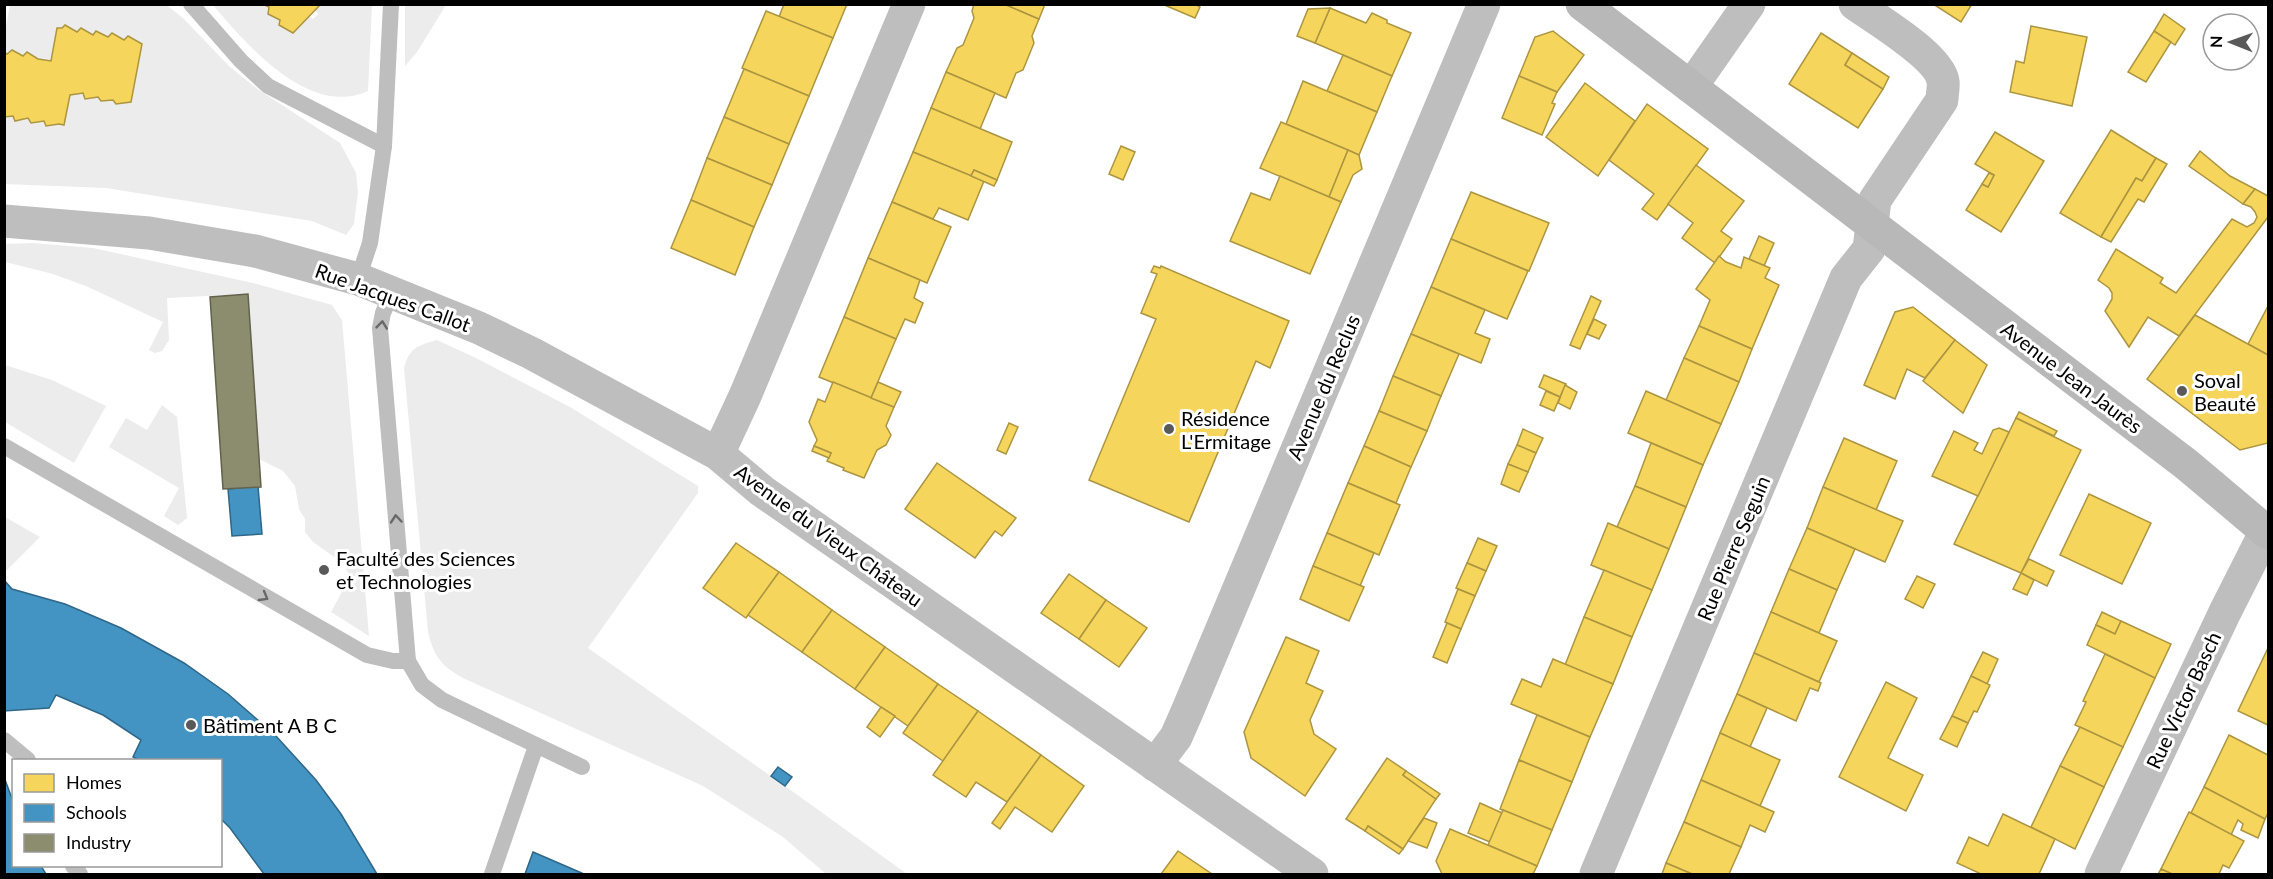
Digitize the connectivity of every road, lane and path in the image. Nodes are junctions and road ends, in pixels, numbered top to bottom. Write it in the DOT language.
graph roads {
  1 [pos="191,4"];
  2 [pos="391,4"];
  3 [pos="909,4"];
  4 [pos="1484,4"];
  5 [pos="1582,4"];
  6 [pos="1749,4"];
  7 [pos="1855,4"];
  8 [pos="1691,87"];
  9 [pos="384,146"];
  10 [pos="4,221"];
  11 [pos="1872,225"];
  12 [pos="358,279"];
  13 [pos="392,292"];
  14 [pos="4,446"];
  15 [pos="718,454"];
  16 [pos="2268,530"];
  17 [pos="408,661"];
  18 [pos="4,740"];
  19 [pos="536,746"];
  20 [pos="27,759"];
  21 [pos="1155,765"];
  22 [pos="582,767"];
  23 [pos="492,874"];
  24 [pos="1312,874"];
  25 [pos="1596,874"];
  26 [pos="2101,874"];
  1 -- 9 [label="lane"];
  2 -- 9 [label="lane"];
  3 -- 15 [label="street, Avenue du Vieux Château"];
  4 -- 21 [label="street, Avenue du Reclus"];
  5 -- 8 [label="street, Avenue Jean Jaurès"];
  6 -- 8 [label="street"];
  7 -- 11 [label="street"];
  8 -- 11 [label="street, Avenue Jean Jaurès"];
  9 -- 12 [label="lane"];
  10 -- 12 [label="street, Rue Jacques Callot"];
  11 -- 16 [label="street, Avenue Jean Jaurès"];
  11 -- 25 [label="street, Rue Pierre Seguin"];
  12 -- 13 [label="street, Rue Jacques Callot"];
  13 -- 15 [label="street, Rue Jacques Callot"];
  17 -- 13 [label="lane, one-way"];
  14 -- 17 [label="lane, one-way"];
  15 -- 21 [label="street, Avenue du Vieux Château"];
  16 -- 26 [label="street, Rue Victor Basch"];
  17 -- 19 [label="lane"];
  18 -- 20 [label="lane"];
  19 -- 22 [label="lane"];
  19 -- 23 [label="lane"];
  21 -- 24 [label="street, Avenue du Vieux Château"];
}
